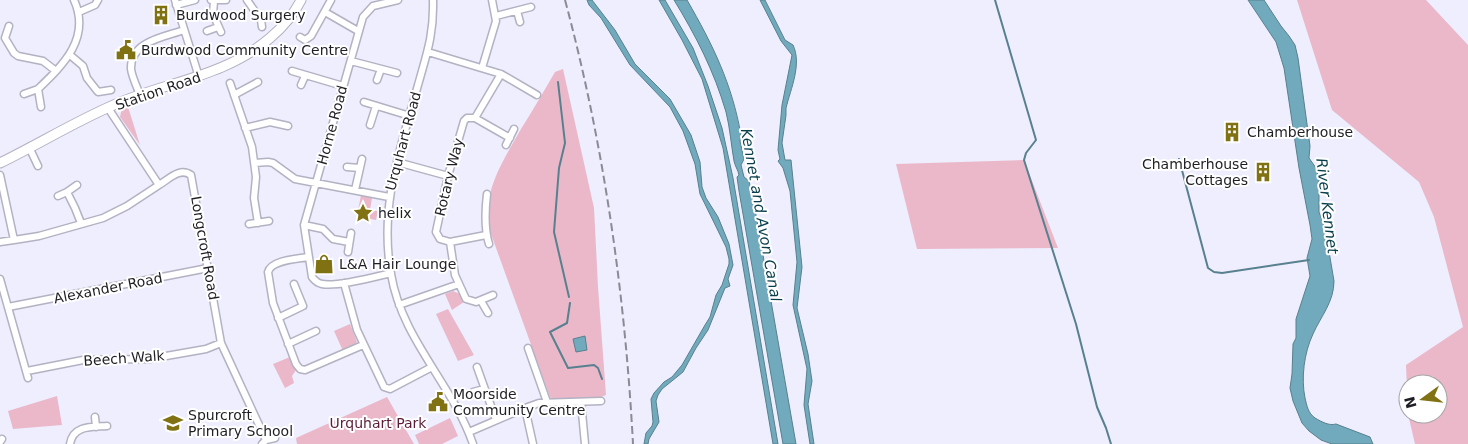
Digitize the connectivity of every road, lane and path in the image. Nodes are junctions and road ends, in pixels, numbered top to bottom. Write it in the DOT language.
graph roads {
  1 [pos="74,0"];
  2 [pos="98,0"];
  3 [pos="194,0"];
  4 [pos="210,0"];
  5 [pos="226,0"];
  6 [pos="247,0"];
  7 [pos="301,0"];
  8 [pos="331,0"];
  9 [pos="398,0"];
  10 [pos="433,0"];
  11 [pos="492,0"];
  12 [pos="214,1"];
  13 [pos="176,2"];
  14 [pos="531,7"];
  15 [pos="517,11"];
  16 [pos="80,12"];
  17 [pos="325,12"];
  18 [pos="496,16"];
  19 [pos="263,22"];
  20 [pos="520,22"];
  21 [pos="9,26"];
  22 [pos="184,30"];
  23 [pos="208,31"];
  24 [pos="358,31"];
  25 [pos="300,37"];
  26 [pos="2,39"];
  27 [pos="428,52"];
  28 [pos="70,55"];
  29 [pos="350,61"];
  30 [pos="482,68"];
  31 [pos="381,69"];
  32 [pos="56,71"];
  33 [pos="292,71"];
  34 [pos="397,73"];
  35 [pos="501,74"];
  36 [pos="304,76"];
  37 [pos="199,77"];
  38 [pos="377,80"];
  39 [pos="258,82"];
  40 [pos="230,83"];
  41 [pos="302,86"];
  42 [pos="343,86"];
  43 [pos="38,89"];
  44 [pos="111,90"];
  45 [pos="24,94"];
  46 [pos="140,95"];
  47 [pos="234,95"];
  48 [pos="537,95"];
  49 [pos="364,102"];
  50 [pos="376,106"];
  51 [pos="41,107"];
  52 [pos="108,108"];
  53 [pos="410,116"];
  54 [pos="475,118"];
  55 [pos="370,125"];
  56 [pos="288,126"];
  57 [pos="246,128"];
  58 [pos="514,129"];
  59 [pos="510,138"];
  60 [pos="506,145"];
  61 [pos="29,147"];
  62 [pos="362,159"];
  63 [pos="397,162"];
  64 [pos="0,163"];
  65 [pos="255,163"];
  66 [pos="38,166"];
  67 [pos="348,167"];
  68 [pos="360,168"];
  69 [pos="0,175"];
  70 [pos="448,176"];
  71 [pos="316,183"];
  72 [pos="159,185"];
  73 [pos="77,186"];
  74 [pos="355,190"];
  75 [pos="67,192"];
  76 [pos="487,194"];
  77 [pos="58,196"];
  78 [pos="389,197"];
  79 [pos="269,221"];
  80 [pos="80,223"];
  81 [pos="258,223"];
  82 [pos="249,224"];
  83 [pos="304,225"];
  84 [pos="351,233"];
  85 [pos="486,235"];
  86 [pos="14,240"];
  87 [pos="0,242"];
  88 [pos="349,242"];
  89 [pos="450,242"];
  90 [pos="489,244"];
  91 [pos="348,252"];
  92 [pos="308,257"];
  93 [pos="208,268"];
  94 [pos="390,273"];
  95 [pos="0,279"];
  96 [pos="344,283"];
  97 [pos="294,284"];
  98 [pos="459,284"];
  99 [pos="493,295"];
  100 [pos="481,301"];
  101 [pos="399,305"];
  102 [pos="8,307"];
  103 [pos="488,313"];
  104 [pos="278,318"];
  105 [pos="316,331"];
  106 [pos="221,343"];
  107 [pos="288,344"];
  108 [pos="363,345"];
  109 [pos="528,348"];
  110 [pos="432,367"];
  111 [pos="477,367"];
  112 [pos="484,389"];
  113 [pos="473,392"];
  114 [pos="601,401"];
  115 [pos="547,402"];
  116 [pos="581,402"];
  117 [pos="525,408"];
  118 [pos="95,417"];
  119 [pos="496,420"];
  120 [pos="108,426"];
  121 [pos="96,427"];
  122 [pos="468,432"];
  123 [pos="275,438"];
  124 [pos="264,442"];
  125 [pos="70,444"];
  126 [pos="473,444"];
  127 [pos="534,444"];
  128 [pos="585,444"];
  1 -- 16 [label="street"];
  2 -- 16 [label="street"];
  3 -- 13 [label="street"];
  4 -- 12 [label="street"];
  5 -- 12 [label="street"];
  6 -- 19 [label="street"];
  7 -- 37 [label="street, Station Road"];
  8 -- 17 [label="street"];
  9 -- 24 [label="street, Horne Road"];
  10 -- 27 [label="street, Urquhart Road"];
  11 -- 18 [label="street"];
  12 -- 23 [label="street"];
  13 -- 22 [label="street"];
  14 -- 15 [label="street"];
  15 -- 18 [label="street"];
  15 -- 20 [label="street"];
  16 -- 28 [label="street"];
  17 -- 24 [label="street"];
  17 -- 25 [label="street"];
  18 -- 30 [label="street"];
  21 -- 26 [label="street"];
  22 -- 37 [label="street"];
  22 -- 46 [label="street"];
  24 -- 29 [label="street, Horne Road"];
  26 -- 32 [label="street"];
  27 -- 30 [label="street"];
  27 -- 53 [label="street, Urquhart Road"];
  28 -- 32 [label="street"];
  28 -- 44 [label="street"];
  29 -- 31 [label="street"];
  29 -- 42 [label="street, Horne Road"];
  30 -- 35 [label="street"];
  31 -- 34 [label="street"];
  31 -- 38 [label="street"];
  32 -- 43 [label="street"];
  33 -- 36 [label="street"];
  35 -- 48 [label="street"];
  35 -- 54 [label="street, Rotary Way"];
  36 -- 41 [label="street"];
  36 -- 42 [label="street"];
  37 -- 46 [label="street, Station Road"];
  39 -- 47 [label="street"];
  40 -- 47 [label="street"];
  42 -- 71 [label="street, Horne Road"];
  43 -- 45 [label="street"];
  43 -- 51 [label="street"];
  46 -- 52 [label="street, Station Road"];
  47 -- 57 [label="street"];
  49 -- 50 [label="street"];
  50 -- 53 [label="street"];
  50 -- 55 [label="street"];
  52 -- 61 [label="street, Station Road"];
  52 -- 72 [label="street"];
  53 -- 63 [label="street, Urquhart Road"];
  54 -- 59 [label="street"];
  54 -- 70 [label="street, Rotary Way"];
  56 -- 57 [label="street"];
  57 -- 65 [label="street"];
  58 -- 59 [label="street"];
  59 -- 60 [label="street"];
  61 -- 64 [label="street, Station Road"];
  61 -- 66 [label="street"];
  62 -- 68 [label="street"];
  63 -- 70 [label="street"];
  63 -- 78 [label="street, Urquhart Road"];
  65 -- 71 [label="street"];
  65 -- 81 [label="street"];
  67 -- 68 [label="street"];
  68 -- 74 [label="street"];
  69 -- 86 [label="street"];
  70 -- 89 [label="street, Rotary Way"];
  71 -- 74 [label="street"];
  71 -- 83 [label="street, Horne Road"];
  72 -- 80 [label="street"];
  72 -- 93 [label="street, Longcroft Road"];
  73 -- 75 [label="street"];
  74 -- 78 [label="street"];
  75 -- 77 [label="street"];
  75 -- 80 [label="street"];
  76 -- 85 [label="street"];
  78 -- 94 [label="street, Urquhart Road"];
  79 -- 81 [label="street"];
  80 -- 86 [label="street"];
  81 -- 82 [label="street"];
  83 -- 88 [label="street"];
  83 -- 92 [label="street, Horne Road"];
  84 -- 88 [label="street"];
  85 -- 89 [label="street"];
  85 -- 90 [label="street"];
  86 -- 87 [label="street"];
  88 -- 91 [label="street"];
  89 -- 98 [label="street"];
  92 -- 96 [label="street, Horne Road"];
  92 -- 104 [label="street"];
  93 -- 102 [label="street, Alexander Road"];
  93 -- 106 [label="street, Longcroft Road"];
  94 -- 96 [label="street"];
  94 -- 101 [label="street, Urquhart Road"];
  95 -- 102 [label="street"];
  96 -- 108 [label="street"];
  97 -- 104 [label="street"];
  98 -- 100 [label="street"];
  98 -- 101 [label="street"];
  99 -- 100 [label="street"];
  100 -- 103 [label="street"];
  101 -- 110 [label="street, Urquhart Road"];
  102 -- 106 [label="street, Beech Walk"];
  104 -- 107 [label="street"];
  105 -- 107 [label="street"];
  106 -- 124 [label="street, Longcroft Road"];
  107 -- 108 [label="street"];
  108 -- 110 [label="street"];
  109 -- 115 [label="street"];
  110 -- 122 [label="street, Urquhart Road"];
  111 -- 112 [label="street"];
  112 -- 113 [label="street"];
  112 -- 119 [label="street"];
  114 -- 116 [label="street"];
  115 -- 116 [label="street"];
  115 -- 117 [label="street"];
  116 -- 128 [label="street"];
  117 -- 119 [label="street"];
  117 -- 127 [label="street"];
  118 -- 121 [label="street"];
  119 -- 122 [label="street"];
  120 -- 121 [label="street"];
  121 -- 125 [label="street"];
  122 -- 126 [label="street, Urquhart Road"];
  123 -- 124 [label="street, Longcroft Road"];
}
